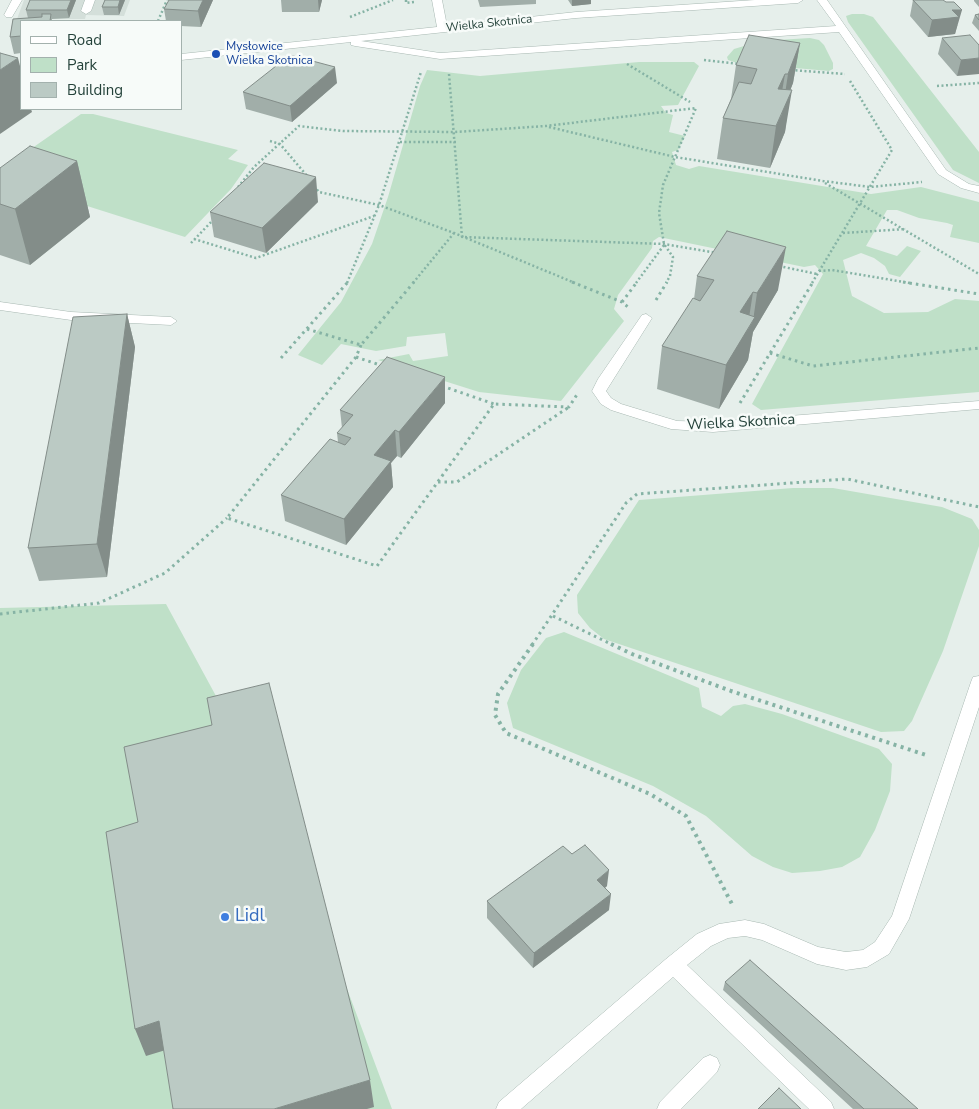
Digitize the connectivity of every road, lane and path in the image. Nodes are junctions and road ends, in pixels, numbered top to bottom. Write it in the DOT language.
graph roads {
  1 [pos="17,0"];
  2 [pos="90,0"];
  3 [pos="167,0"];
  4 [pos="437,0"];
  5 [pos="798,0"];
  6 [pos="822,0"];
  7 [pos="86,12"];
  8 [pos="10,15"];
  9 [pos="158,20"];
  10 [pos="442,28"];
  11 [pos="842,29"];
  12 [pos="338,40"];
  13 [pos="426,47"];
  14 [pos="182,57"];
  15 [pos="630,60"];
  16 [pos="700,60"];
  17 [pos="747,65"];
  18 [pos="841,67"];
  19 [pos="449,69"];
  20 [pos="787,70"];
  21 [pos="845,74"];
  22 [pos="979,83"];
  23 [pos="937,86"];
  24 [pos="690,102"];
  25 [pos="546,126"];
  26 [pos="456,132"];
  27 [pos="402,133"];
  28 [pos="270,141"];
  29 [pos="400,142"];
  30 [pos="456,142"];
  31 [pos="280,144"];
  32 [pos="675,157"];
  33 [pos="949,177"];
  34 [pos="822,181"];
  35 [pos="248,184"];
  36 [pos="240,185"];
  37 [pos="870,187"];
  38 [pos="979,190"];
  39 [pos="236,191"];
  40 [pos="309,191"];
  41 [pos="319,192"];
  42 [pos="859,204"];
  43 [pos="379,205"];
  44 [pos="217,216"];
  45 [pos="375,216"];
  46 [pos="906,229"];
  47 [pos="454,233"];
  48 [pos="842,233"];
  49 [pos="462,236"];
  50 [pos="194,239"];
  51 [pos="191,243"];
  52 [pos="664,244"];
  53 [pos="721,254"];
  54 [pos="773,265"];
  55 [pos="818,272"];
  56 [pos="978,273"];
  57 [pos="979,294"];
  58 [pos="622,302"];
  59 [pos="0,306"];
  60 [pos="646,318"];
  61 [pos="171,321"];
  62 [pos="307,329"];
  63 [pos="361,345"];
  64 [pos="979,348"];
  65 [pos="770,353"];
  66 [pos="356,357"];
  67 [pos="281,358"];
  68 [pos="383,366"];
  69 [pos="439,385"];
  70 [pos="579,391"];
  71 [pos="494,404"];
  72 [pos="979,405"];
  73 [pos="569,407"];
  74 [pos="727,425"];
  75 [pos="438,482"];
  76 [pos="979,507"];
  77 [pos="227,518"];
  78 [pos="0,614"];
  79 [pos="553,616"];
  80 [pos="979,682"];
  81 [pos="951,763"];
  82 [pos="744,928"];
  83 [pos="673,965"];
  84 [pos="710,1065"];
  85 [pos="506,1109"];
  86 [pos="667,1109"];
  87 [pos="824,1109"];
  1 -- 8 [label="street"];
  2 -- 7 [label="street"];
  3 -- 9 [label="path"];
  4 -- 10 [label="street"];
  5 -- 10 [label="street, Wielka Skotnica"];
  6 -- 11 [label="street"];
  10 -- 13 [label="street, Wielka Skotnica"];
  11 -- 13 [label="street"];
  11 -- 33 [label="street"];
  12 -- 13 [label="street"];
  12 -- 13 [label="street, Wielka Skotnica"];
  12 -- 14 [label="street, Wielka Skotnica"];
  13 -- 27 [label="path"];
  15 -- 24 [label="path"];
  16 -- 17 [label="path"];
  18 -- 21 [label="path"];
  19 -- 26 [label="path"];
  20 -- 21 [label="path"];
  21 -- 37 [label="path"];
  22 -- 23 [label="path"];
  25 -- 26 [label="path"];
  25 -- 32 [label="path"];
  25 -- 32 [label="path"];
  26 -- 27 [label="path"];
  26 -- 30 [label="path"];
  27 -- 29 [label="path"];
  27 -- 31 [label="path"];
  28 -- 31 [label="path"];
  29 -- 30 [label="path"];
  29 -- 43 [label="path"];
  30 -- 49 [label="path"];
  31 -- 36 [label="path"];
  31 -- 41 [label="path"];
  32 -- 34 [label="path"];
  32 -- 52 [label="path"];
  33 -- 37 [label="path"];
  33 -- 38 [label="street"];
  34 -- 37 [label="path"];
  34 -- 42 [label="path"];
  35 -- 36 [label="path"];
  36 -- 39 [label="path"];
  37 -- 42 [label="path"];
  40 -- 41 [label="path"];
  41 -- 43 [label="path"];
  42 -- 46 [label="path"];
  42 -- 48 [label="path"];
  43 -- 45 [label="path"];
  43 -- 47 [label="path"];
  44 -- 50 [label="path"];
  45 -- 50 [label="path"];
  45 -- 62 [label="path"];
  46 -- 48 [label="path"];
  46 -- 56 [label="path"];
  47 -- 49 [label="path"];
  47 -- 63 [label="path"];
  48 -- 55 [label="path"];
  49 -- 52 [label="path"];
  49 -- 58 [label="path"];
  50 -- 51 [label="path"];
  52 -- 53 [label="path"];
  52 -- 58 [label="path"];
  52 -- 60 [label="path"];
  54 -- 55 [label="path"];
  55 -- 57 [label="path"];
  55 -- 65 [label="path"];
  58 -- 60 [label="path"];
  59 -- 61 [label="street"];
  60 -- 74 [label="street, Wielka Skotnica"];
  62 -- 63 [label="path"];
  62 -- 67 [label="path"];
  63 -- 66 [label="path"];
  64 -- 65 [label="path"];
  65 -- 74 [label="path"];
  66 -- 68 [label="path"];
  66 -- 77 [label="path"];
  69 -- 71 [label="path"];
  70 -- 73 [label="path"];
  71 -- 73 [label="path"];
  71 -- 75 [label="path"];
  72 -- 74 [label="street, Wielka Skotnica"];
  73 -- 75 [label="path"];
  75 -- 77 [label="path"];
  76 -- 79 [label="path"];
  77 -- 78 [label="path"];
  79 -- 81 [label="path"];
  79 -- 82 [label="path"];
  80 -- 81 [label="street"];
  81 -- 82 [label="street"];
  82 -- 83 [label="street"];
  83 -- 85 [label="street"];
  83 -- 87 [label="street"];
  84 -- 86 [label="street"];
}
